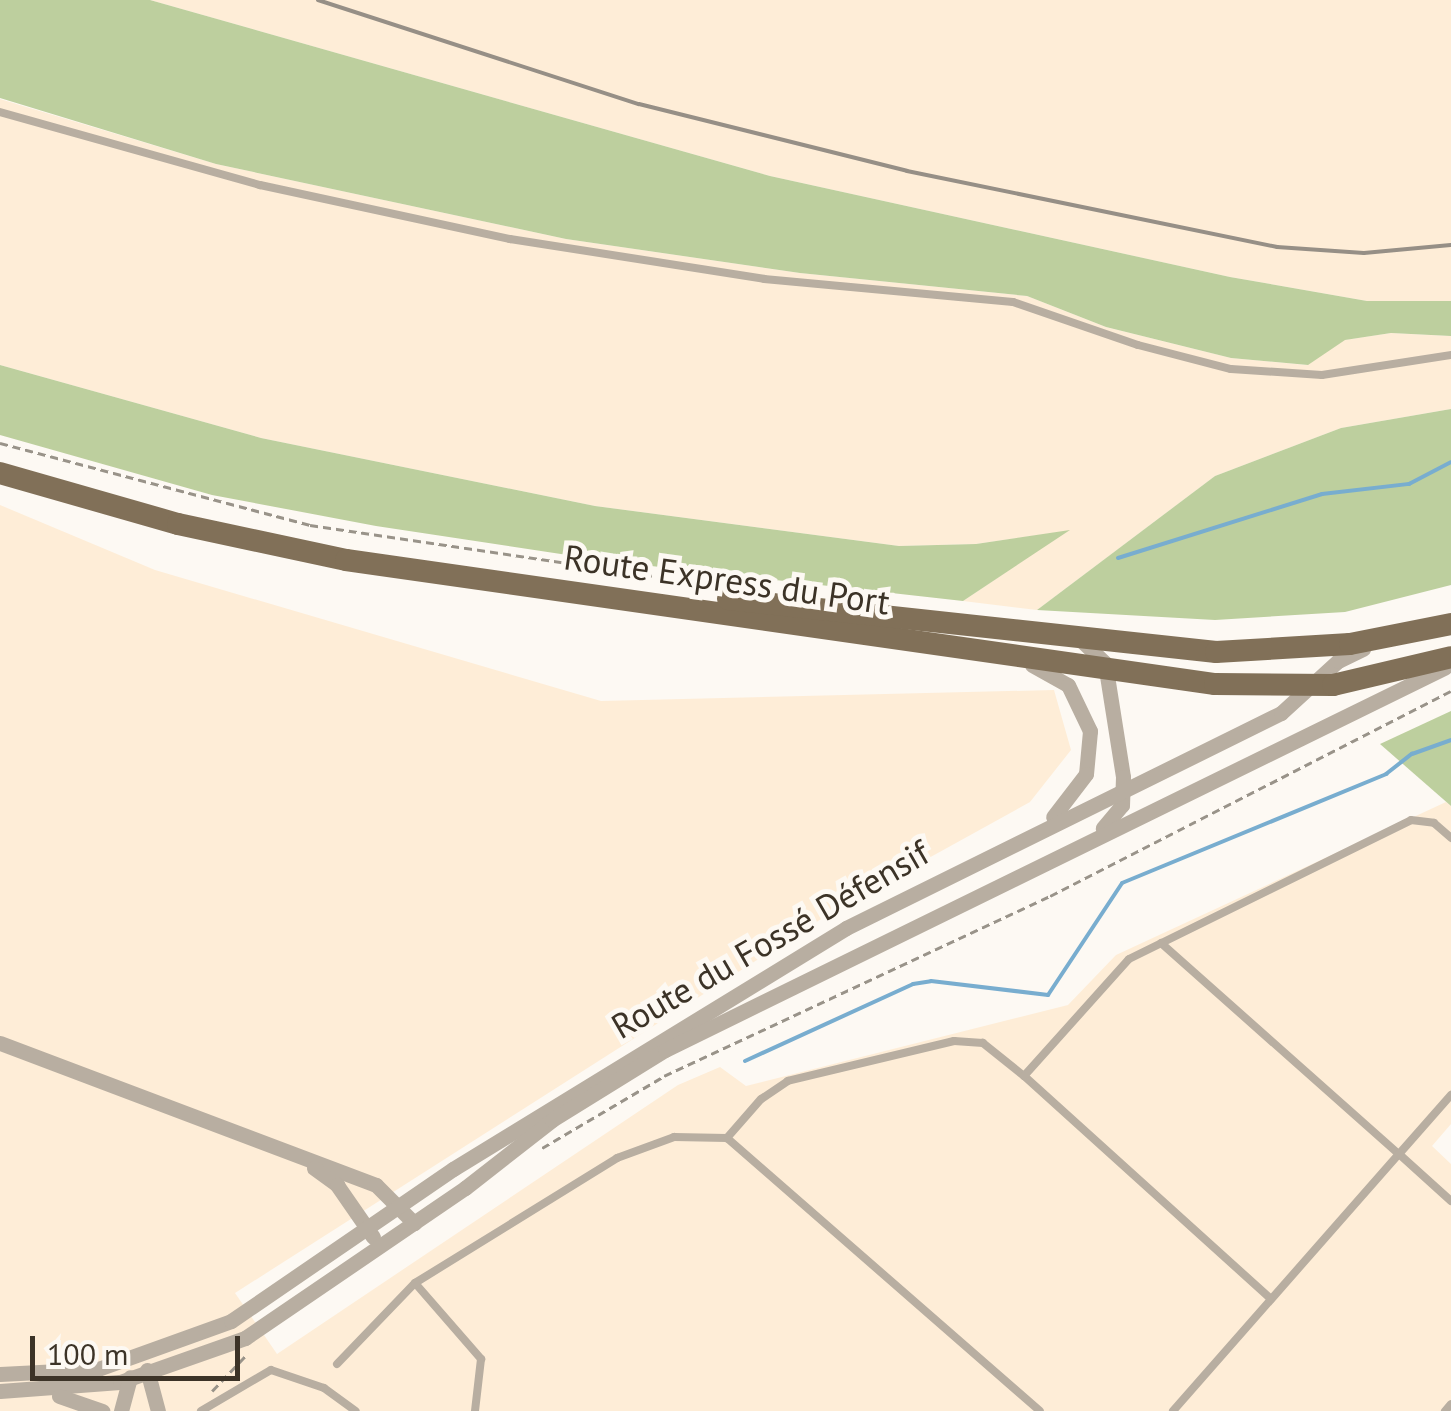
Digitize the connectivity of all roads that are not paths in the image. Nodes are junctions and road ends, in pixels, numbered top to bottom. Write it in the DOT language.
graph roads {
  1 [pos="0,112"];
  2 [pos="1451,355"];
  3 [pos="0,458"];
  4 [pos="0,473"];
  5 [pos="1451,624"];
  6 [pos="1388,638"];
  7 [pos="1078,639"];
  8 [pos="1451,656"];
  9 [pos="1022,659"];
  10 [pos="1451,665"];
  11 [pos="1106,667"];
  12 [pos="1312,687"];
  13 [pos="1124,790"];
  14 [pos="1451,838"];
  15 [pos="1084,842"];
  16 [pos="1008,847"];
  17 [pos="1162,943"];
  18 [pos="0,1043"];
  19 [pos="1024,1076"];
  20 [pos="1451,1094"];
  21 [pos="727,1138"];
  22 [pos="1399,1154"];
  23 [pos="294,1156"];
  24 [pos="1451,1201"];
  25 [pos="400,1205"];
  26 [pos="414,1223"];
  27 [pos="368,1228"];
  28 [pos="380,1247"];
  29 [pos="416,1284"];
  30 [pos="1271,1299"];
  31 [pos="143,1356"];
  32 [pos="338,1364"];
  33 [pos="0,1374"];
  34 [pos="148,1375"];
  35 [pos="128,1380"];
  36 [pos="0,1391"];
  37 [pos="20,1391"];
  38 [pos="1451,1404"];
  39 [pos="102,1411"];
  40 [pos="121,1411"];
  41 [pos="158,1411"];
  42 [pos="201,1411"];
  43 [pos="356,1411"];
  44 [pos="475,1411"];
  45 [pos="1040,1411"];
  46 [pos="1173,1411"];
  47 [pos="1444,1411"];
  1 -- 2 [label="lane"];
  3 -- 7 [label="main road, Route Express du Port"];
  4 -- 9 [label="main road, Route Express du Port"];
  5 -- 6 [label="main road, Route du Fossé Défensif"];
  6 -- 7 [label="main road, Route Express du Port"];
  6 -- 12 [label="street, Route du Fossé Défensif"];
  7 -- 11 [label="street"];
  8 -- 12 [label="main road, Route Express du Port"];
  9 -- 11 [label="main road, Route Express du Port"];
  9 -- 16 [label="street"];
  10 -- 15 [label="street, Route du Fossé Défensif"];
  11 -- 12 [label="main road, Route Express du Port"];
  11 -- 13 [label="street"];
  12 -- 13 [label="street, Route du Fossé Défensif"];
  13 -- 15 [label="street"];
  13 -- 16 [label="street, Route du Fossé Défensif"];
  14 -- 17 [label="lane"];
  15 -- 26 [label="street, Route du Fossé Défensif"];
  16 -- 25 [label="street, Route du Fossé Défensif"];
  17 -- 19 [label="lane"];
  17 -- 22 [label="lane"];
  18 -- 23 [label="street"];
  19 -- 21 [label="lane"];
  19 -- 30 [label="lane"];
  20 -- 22 [label="lane"];
  21 -- 29 [label="lane"];
  21 -- 45 [label="lane"];
  22 -- 24 [label="lane"];
  22 -- 30 [label="lane"];
  23 -- 25 [label="street"];
  23 -- 27 [label="street"];
  25 -- 26 [label="street"];
  25 -- 27 [label="street, Route du Fossé Défensif"];
  26 -- 28 [label="street, Route du Fossé Défensif"];
  27 -- 28 [label="street"];
  27 -- 31 [label="street, Route du Fossé Défensif"];
  28 -- 34 [label="street, Route du Fossé Défensif"];
  29 -- 32 [label="lane"];
  29 -- 44 [label="lane"];
  30 -- 46 [label="lane"];
  31 -- 33 [label="street, Route du Fossé Défensif"];
  31 -- 34 [label="street"];
  31 -- 35 [label="street"];
  34 -- 35 [label="street, Route du Fossé Défensif"];
  34 -- 41 [label="street"];
  35 -- 37 [label="street, Route du Fossé Défensif"];
  35 -- 40 [label="street"];
  36 -- 37 [label="street, Route du Fossé Défensif"];
  37 -- 39 [label="street, Route du Fossé Défensif"];
  38 -- 47 [label="lane"];
  42 -- 43 [label="lane"];
}
